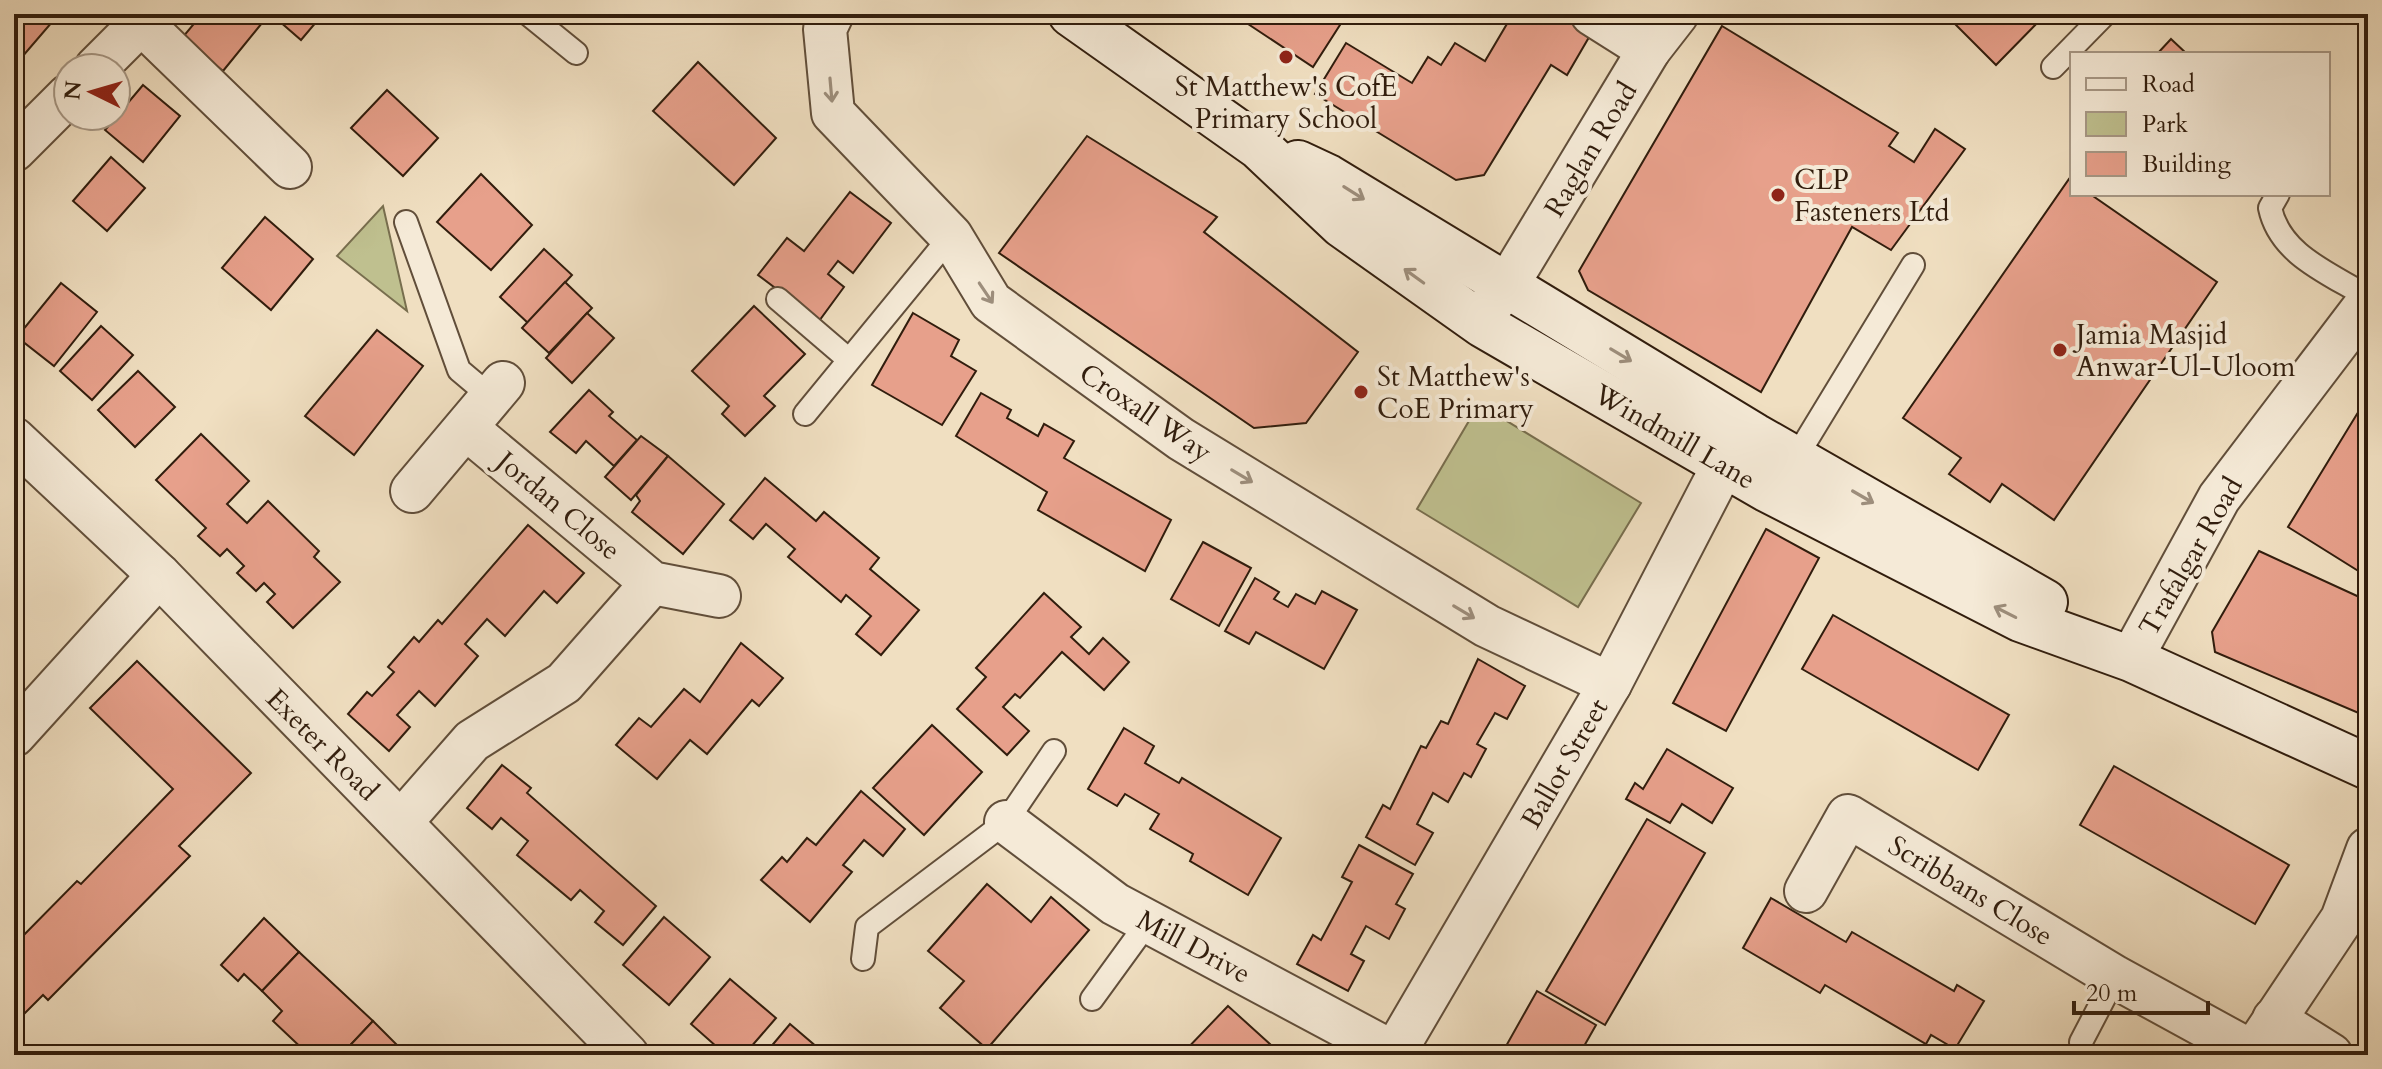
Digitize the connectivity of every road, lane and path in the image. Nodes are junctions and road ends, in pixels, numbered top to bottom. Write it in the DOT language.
graph roads {
  1 [pos="528,14"];
  2 [pos="832,14"];
  3 [pos="1592,14"];
  4 [pos="1677,14"];
  5 [pos="2105,14"];
  6 [pos="141,17"];
  7 [pos="1084,18"];
  8 [pos="1649,50"];
  9 [pos="110,52"];
  10 [pos="576,53"];
  11 [pos="2053,67"];
  12 [pos="52,112"];
  13 [pos="1259,147"];
  14 [pos="14,150"];
  15 [pos="290,167"];
  16 [pos="2277,196"];
  17 [pos="406,222"];
  18 [pos="951,236"];
  19 [pos="1913,265"];
  20 [pos="1506,287"];
  21 [pos="778,299"];
  22 [pos="2368,299"];
  23 [pos="1477,321"];
  24 [pos="848,359"];
  25 [pos="1664,381"];
  26 [pos="1581,382"];
  27 [pos="497,390"];
  28 [pos="805,414"];
  29 [pos="466,428"];
  30 [pos="14,439"];
  31 [pos="1783,452"];
  32 [pos="1724,464"];
  33 [pos="412,491"];
  34 [pos="159,575"];
  35 [pos="652,583"];
  36 [pos="719,596"];
  37 [pos="2131,659"];
  38 [pos="1610,684"];
  39 [pos="14,735"];
  40 [pos="1054,751"];
  41 [pos="2368,767"];
  42 [pos="401,822"];
  43 [pos="1006,822"];
  44 [pos="2368,849"];
  45 [pos="1806,891"];
  46 [pos="1148,922"];
  47 [pos="863,959"];
  48 [pos="2115,977"];
  49 [pos="1092,999"];
  50 [pos="2081,1042"];
  51 [pos="2259,1042"];
  52 [pos="1394,1054"];
  53 [pos="626,1055"];
  54 [pos="2331,1055"];
  1 -- 10 [label="lane"];
  2 -- 18 [label="street, Croxall Way, one-way"];
  3 -- 8 [label="street"];
  4 -- 8 [label="street, Raglan Road"];
  5 -- 11 [label="lane"];
  6 -- 9 [label="street"];
  6 -- 15 [label="street"];
  7 -- 13 [label="main road, Windmill Lane"];
  8 -- 20 [label="street, Raglan Road"];
  12 -- 14 [label="street"];
  13 -- 20 [label="main road, Windmill Lane, one-way"];
  23 -- 13 [label="main road, Windmill Lane, one-way"];
  16 -- 22 [label="lane"];
  17 -- 27 [label="lane"];
  18 -- 24 [label="lane"];
  18 -- 38 [label="street, Croxall Way, one-way"];
  19 -- 31 [label="lane"];
  20 -- 23 [label="street, Raglan Road"];
  20 -- 25 [label="main road, Windmill Lane, one-way"];
  20 -- 26 [label="street"];
  21 -- 24 [label="lane"];
  22 -- 37 [label="street, Trafalgar Road"];
  23 -- 26 [label="main road, Windmill Lane"];
  24 -- 28 [label="lane"];
  25 -- 31 [label="main road, Windmill Lane"];
  25 -- 32 [label="street"];
  26 -- 32 [label="main road, Windmill Lane"];
  27 -- 29 [label="street"];
  29 -- 33 [label="street"];
  29 -- 35 [label="street, Jordan Close"];
  30 -- 34 [label="street, Exeter Road"];
  31 -- 32 [label="street"];
  31 -- 37 [label="main road, Windmill Lane, one-way"];
  37 -- 32 [label="main road, Windmill Lane, one-way"];
  32 -- 38 [label="street, Ballot Street"];
  34 -- 39 [label="street"];
  34 -- 42 [label="street, Exeter Road"];
  35 -- 36 [label="street, Jordan Close"];
  35 -- 42 [label="street"];
  37 -- 41 [label="main road, Windmill Lane"];
  38 -- 52 [label="street, Ballot Street"];
  40 -- 43 [label="lane"];
  42 -- 53 [label="street, Exeter Road"];
  43 -- 46 [label="street, Mill Drive"];
  43 -- 47 [label="lane"];
  44 -- 51 [label="street"];
  45 -- 48 [label="street, Scribbans Close"];
  46 -- 49 [label="lane"];
  46 -- 52 [label="street, Mill Drive"];
  48 -- 50 [label="lane"];
  48 -- 51 [label="street, Scribbans Close"];
  51 -- 54 [label="street, Scribbans Close"];
}
